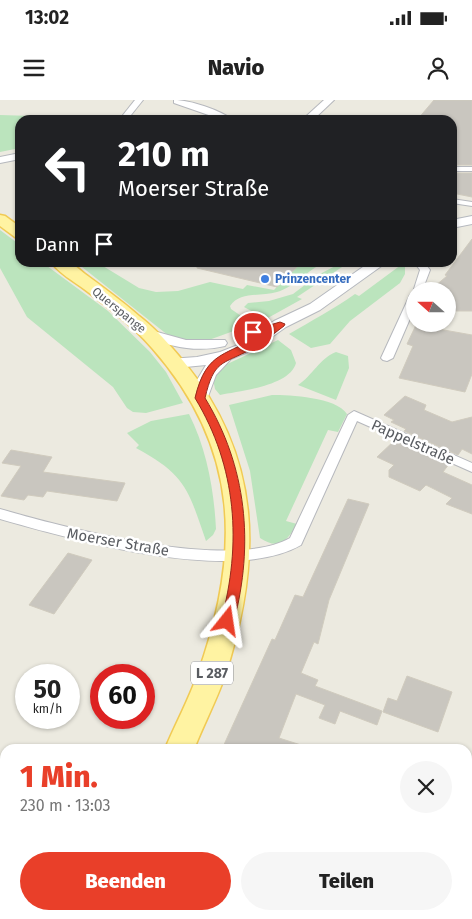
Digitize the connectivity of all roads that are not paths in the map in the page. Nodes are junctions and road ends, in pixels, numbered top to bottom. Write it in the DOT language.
graph roads {
  1 [pos="139,100"];
  2 [pos="168,100"];
  3 [pos="329,100"];
  4 [pos="178,101"];
  5 [pos="127,115"];
  6 [pos="217,115"];
  7 [pos="312,115"];
  8 [pos="15,156"];
  9 [pos="0,158"];
  10 [pos="472,169"];
  11 [pos="457,170"];
  12 [pos="457,202"];
  13 [pos="472,204"];
  14 [pos="472,218"];
  15 [pos="0,219"];
  16 [pos="457,221"];
  17 [pos="15,230"];
  18 [pos="65,267"];
  19 [pos="373,267"];
  20 [pos="423,267"];
  21 [pos="420,282"];
  22 [pos="406,315"];
  23 [pos="150,335"];
  24 [pos="222,350"];
  25 [pos="387,358"];
  26 [pos="175,363"];
  27 [pos="200,398"];
  28 [pos="354,416"];
  29 [pos="472,468"];
  30 [pos="0,514"];
  31 [pos="238,556"];
  32 [pos="181,744"];
  1 -- 5 [label="street"];
  2 -- 4 [label="street"];
  3 -- 7 [label="street"];
  4 -- 6 [label="street"];
  8 -- 9 [label="street"];
  10 -- 11 [label="street"];
  12 -- 13 [label="street"];
  14 -- 16 [label="main road"];
  15 -- 17 [label="main road"];
  18 -- 23 [label="main road, Querspange / L 287"];
  19 -- 24 [label="main road"];
  20 -- 21 [label="street"];
  22 -- 25 [label="street"];
  23 -- 24 [label="main road"];
  23 -- 26 [label="main road, Querspange / L 287"];
  24 -- 26 [label="main road"];
  24 -- 27 [label="main road"];
  26 -- 27 [label="main road, L 287"];
  27 -- 31 [label="main road, L 287"];
  28 -- 29 [label="street, Pappelstraße"];
  28 -- 31 [label="street, Moerser Straße"];
  30 -- 31 [label="street, Moerser Straße"];
  31 -- 32 [label="main road, L 287"];
}
